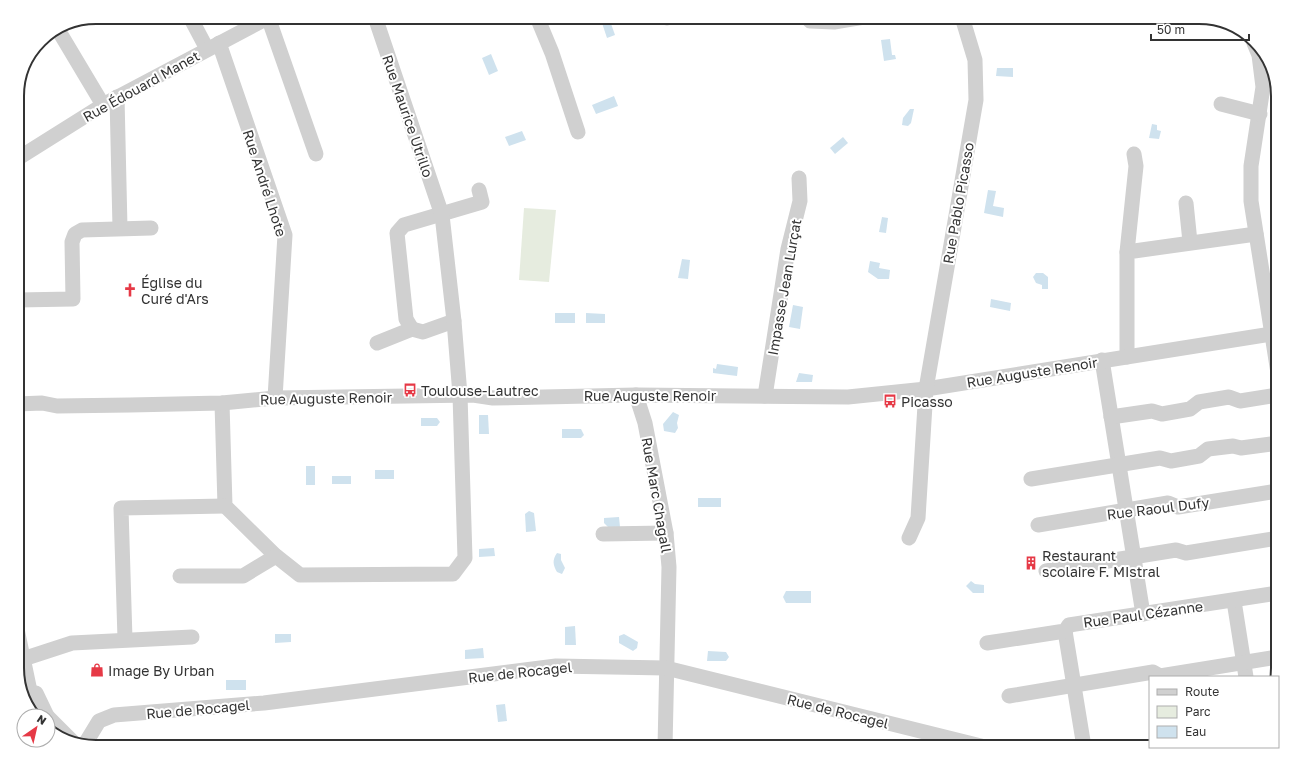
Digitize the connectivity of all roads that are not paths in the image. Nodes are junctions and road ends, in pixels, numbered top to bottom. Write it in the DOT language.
graph roads {
  1 [pos="196,24"];
  2 [pos="255,24"];
  3 [pos="270,24"];
  4 [pos="377,24"];
  5 [pos="539,24"];
  6 [pos="964,24"];
  7 [pos="60,34"];
  8 [pos="213,46"];
  9 [pos="1258,54"];
  10 [pos="117,97"];
  11 [pos="1221,104"];
  12 [pos="103,105"];
  13 [pos="1260,114"];
  14 [pos="578,132"];
  15 [pos="316,154"];
  16 [pos="1134,154"];
  17 [pos="24,155"];
  18 [pos="799,178"];
  19 [pos="478,190"];
  20 [pos="1186,203"];
  21 [pos="442,215"];
  22 [pos="120,228"];
  23 [pos="151,228"];
  24 [pos="1256,234"];
  25 [pos="1190,242"];
  26 [pos="1128,252"];
  27 [pos="24,300"];
  28 [pos="1271,312"];
  29 [pos="454,321"];
  30 [pos="412,329"];
  31 [pos="1271,334"];
  32 [pos="377,343"];
  33 [pos="1128,357"];
  34 [pos="1102,360"];
  35 [pos="926,389"];
  36 [pos="460,395"];
  37 [pos="636,395"];
  38 [pos="765,396"];
  39 [pos="1271,396"];
  40 [pos="275,398"];
  41 [pos="222,403"];
  42 [pos="24,404"];
  43 [pos="1111,417"];
  44 [pos="1271,444"];
  45 [pos="1119,464"];
  46 [pos="1031,479"];
  47 [pos="1271,492"];
  48 [pos="225,506"];
  49 [pos="1126,510"];
  50 [pos="1038,525"];
  51 [pos="603,534"];
  52 [pos="666,534"];
  53 [pos="909,538"];
  54 [pos="1271,539"];
  55 [pos="276,556"];
  56 [pos="1134,557"];
  57 [pos="1046,571"];
  58 [pos="180,576"];
  59 [pos="1271,595"];
  60 [pos="1234,601"];
  61 [pos="1143,614"];
  62 [pos="1065,631"];
  63 [pos="192,637"];
  64 [pos="125,639"];
  65 [pos="987,643"];
  66 [pos="24,660"];
  67 [pos="1271,660"];
  68 [pos="24,664"];
  69 [pos="666,668"];
  70 [pos="1245,670"];
  71 [pos="28,678"];
  72 [pos="26,684"];
  73 [pos="1073,686"];
  74 [pos="1009,696"];
  75 [pos="33,703"];
  76 [pos="43,708"];
  77 [pos="88,739"];
  78 [pos="665,740"];
  79 [pos="957,740"];
  80 [pos="1083,740"];
  1 -- 8 [label="street, Rue André Lhote"];
  2 -- 8 [label="street, Rue Édouard Manet"];
  3 -- 15 [label="street"];
  4 -- 21 [label="street, Rue Maurice Utrillo"];
  5 -- 14 [label="street"];
  6 -- 35 [label="street, Rue Pablo Picasso"];
  7 -- 12 [label="street"];
  8 -- 10 [label="street, Rue Édouard Manet"];
  8 -- 40 [label="street, Rue André Lhote"];
  9 -- 13 [label="street"];
  10 -- 12 [label="street, Rue Édouard Manet"];
  10 -- 22 [label="street"];
  11 -- 13 [label="street"];
  12 -- 17 [label="street, Rue Édouard Manet"];
  13 -- 24 [label="street"];
  16 -- 26 [label="street"];
  18 -- 38 [label="street, Impasse Jean Lurçat"];
  19 -- 21 [label="street"];
  20 -- 25 [label="street"];
  21 -- 29 [label="street, Rue Maurice Utrillo"];
  21 -- 30 [label="street"];
  22 -- 23 [label="street"];
  22 -- 27 [label="street"];
  24 -- 25 [label="street"];
  24 -- 28 [label="street"];
  25 -- 26 [label="street"];
  26 -- 33 [label="street"];
  29 -- 30 [label="street"];
  29 -- 36 [label="street, Rue Maurice Utrillo"];
  30 -- 32 [label="street"];
  31 -- 33 [label="street, Rue Auguste Renoir"];
  33 -- 34 [label="street, Rue Auguste Renoir"];
  34 -- 35 [label="street, Rue Auguste Renoir"];
  34 -- 43 [label="street"];
  35 -- 38 [label="street, Rue Auguste Renoir"];
  35 -- 53 [label="street, Rue Pablo Picasso"];
  36 -- 37 [label="street, Rue Auguste Renoir"];
  36 -- 40 [label="street, Rue Auguste Renoir"];
  36 -- 55 [label="street, Rue Maurice Utrillo"];
  37 -- 38 [label="street, Rue Auguste Renoir"];
  37 -- 52 [label="street, Rue Marc Chagall"];
  39 -- 43 [label="street"];
  40 -- 41 [label="street, Rue Auguste Renoir"];
  41 -- 42 [label="street, Rue Auguste Renoir"];
  41 -- 48 [label="street"];
  43 -- 45 [label="street"];
  44 -- 45 [label="street"];
  45 -- 46 [label="street"];
  45 -- 49 [label="street"];
  47 -- 49 [label="street, Rue Raoul Dufy"];
  48 -- 55 [label="street"];
  48 -- 64 [label="street"];
  49 -- 50 [label="street, Rue Raoul Dufy"];
  49 -- 56 [label="street"];
  51 -- 52 [label="street"];
  52 -- 69 [label="street, Rue Marc Chagall"];
  54 -- 56 [label="street"];
  55 -- 58 [label="street"];
  56 -- 57 [label="street"];
  56 -- 61 [label="street"];
  59 -- 60 [label="street, Rue Paul Cézanne"];
  60 -- 61 [label="street, Rue Paul Cézanne"];
  60 -- 70 [label="street"];
  61 -- 62 [label="street, Rue Paul Cézanne"];
  62 -- 65 [label="street, Rue Paul Cézanne"];
  62 -- 73 [label="street"];
  63 -- 64 [label="street"];
  64 -- 66 [label="street"];
  67 -- 70 [label="street"];
  68 -- 71 [label="street"];
  69 -- 77 [label="street, Rue de Rocagel"];
  69 -- 78 [label="street, Rue Marc Chagall"];
  69 -- 79 [label="street, Rue de Rocagel"];
  70 -- 73 [label="street"];
  71 -- 72 [label="street"];
  71 -- 75 [label="street"];
  71 -- 76 [label="street"];
  73 -- 74 [label="street"];
  73 -- 80 [label="street"];
}
